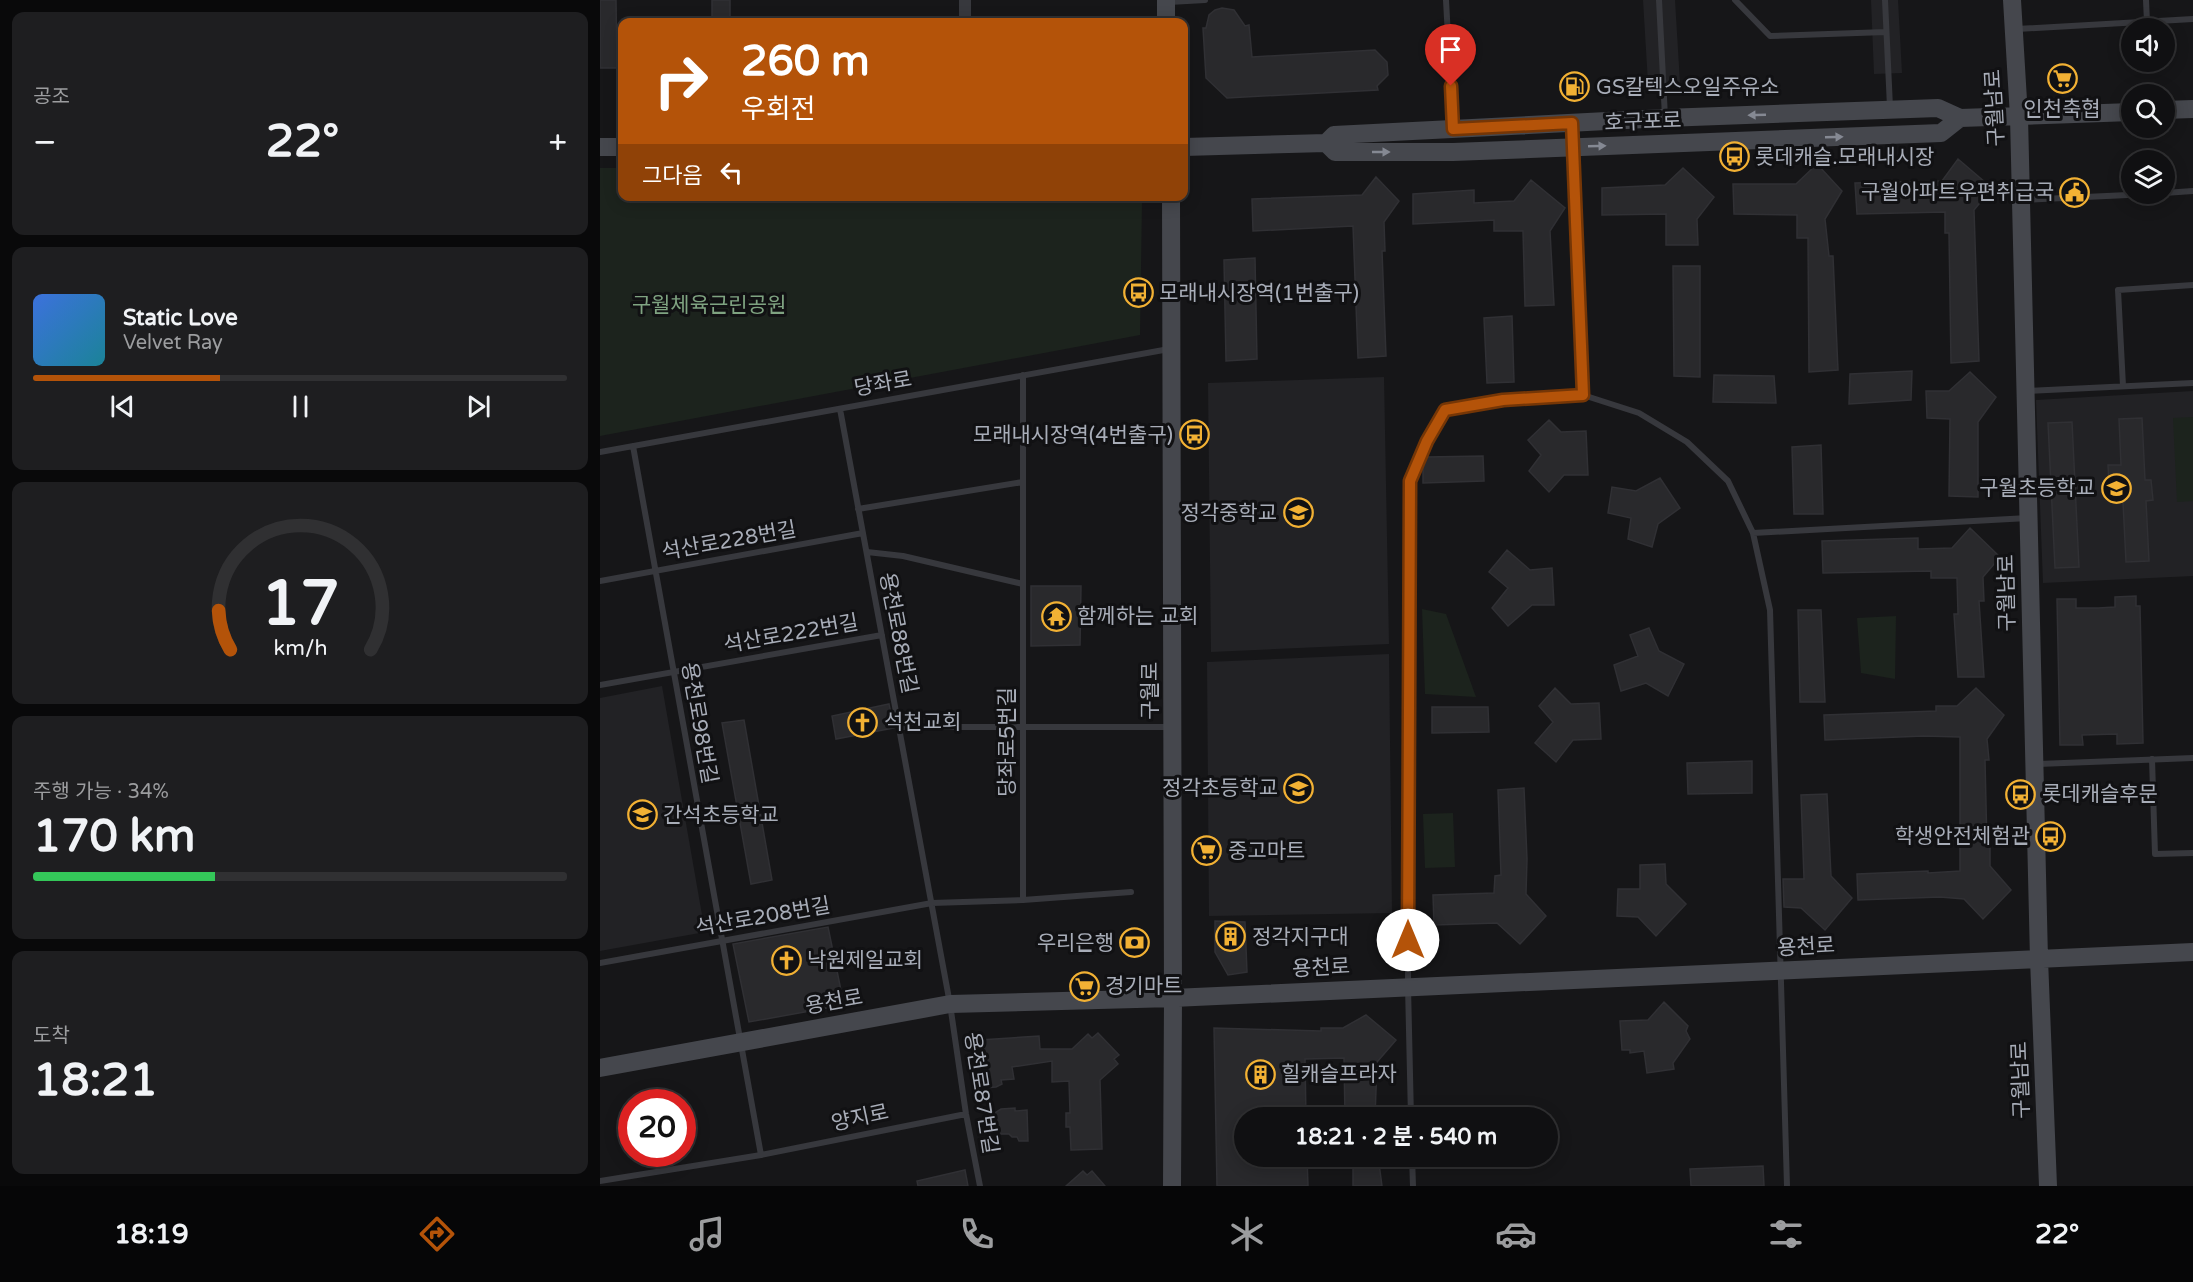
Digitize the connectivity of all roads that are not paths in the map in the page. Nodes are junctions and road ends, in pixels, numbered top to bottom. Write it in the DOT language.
graph roads {
  1 [pos="965,0"];
  2 [pos="1205,0"];
  3 [pos="1446,0"];
  4 [pos="1659,0"];
  5 [pos="1735,0"];
  6 [pos="1885,0"];
  7 [pos="2012,0"];
  8 [pos="2146,0"];
  9 [pos="1166,1"];
  10 [pos="965,18"];
  11 [pos="1166,18"];
  12 [pos="2147,18"];
  13 [pos="2193,20"];
  14 [pos="2175,21"];
  15 [pos="2121,23"];
  16 [pos="2013,29"];
  17 [pos="1886,32"];
  18 [pos="2193,109"];
  19 [pos="1890,110"];
  20 [pos="2175,110"];
  21 [pos="2121,112"];
  22 [pos="2019,117"];
  23 [pos="1665,118"];
  24 [pos="1960,118"];
  25 [pos="1572,123"];
  26 [pos="1453,129"];
  27 [pos="1326,143"];
  28 [pos="600,147"];
  29 [pos="618,147"];
  30 [pos="1188,147"];
  31 [pos="1572,147"];
  32 [pos="2193,191"];
  33 [pos="2175,192"];
  34 [pos="2121,195"];
  35 [pos="2021,200"];
  36 [pos="1171,201"];
  37 [pos="2193,285"];
  38 [pos="1171,348"];
  39 [pos="1023,375"];
  40 [pos="2193,383"];
  41 [pos="2123,386"];
  42 [pos="2025,391"];
  43 [pos="1583,395"];
  44 [pos="840,409"];
  45 [pos="633,446"];
  46 [pos="600,452"];
  47 [pos="1023,482"];
  48 [pos="858,509"];
  49 [pos="2028,518"];
  50 [pos="863,533"];
  51 [pos="1753,533"];
  52 [pos="867,552"];
  53 [pos="655,571"];
  54 [pos="600,581"];
  55 [pos="1023,584"];
  56 [pos="882,635"];
  57 [pos="673,672"];
  58 [pos="600,685"];
  59 [pos="899,727"];
  60 [pos="1023,727"];
  61 [pos="1173,727"];
  62 [pos="2193,758"];
  63 [pos="2152,759"];
  64 [pos="2034,765"];
  65 [pos="2193,853"];
  66 [pos="1131,892"];
  67 [pos="1023,900"];
  68 [pos="932,903"];
  69 [pos="721,941"];
  70 [pos="2193,952"];
  71 [pos="2039,959"];
  72 [pos="600,963"];
  73 [pos="1781,970"];
  74 [pos="1408,986"];
  75 [pos="1173,998"];
  76 [pos="950,1004"];
  77 [pos="739,1042"];
  78 [pos="600,1068"];
  79 [pos="1412,1107"];
  80 [pos="966,1114"];
  81 [pos="761,1155"];
  82 [pos="1412,1167"];
  83 [pos="600,1181"];
  84 [pos="980,1186"];
  85 [pos="1172,1186"];
  86 [pos="1413,1186"];
  87 [pos="1787,1186"];
  88 [pos="2048,1186"];
  1 -- 10 [label="street"];
  2 -- 9 [label="lane"];
  3 -- 26 [label="lane"];
  4 -- 23 [label="lane"];
  5 -- 17 [label="lane"];
  6 -- 17 [label="lane"];
  7 -- 16 [label="street, 구월남로"];
  8 -- 12 [label="lane"];
  9 -- 11 [label="street"];
  13 -- 14 [label="lane"];
  15 -- 16 [label="lane"];
  16 -- 22 [label="street, 구월남로"];
  17 -- 19 [label="lane"];
  18 -- 20 [label="street"];
  19 -- 23 [label="street, 호구포로, one-way"];
  19 -- 24 [label="street, 호구포로"];
  21 -- 22 [label="street, 호구포로"];
  22 -- 24 [label="street, 호구포로"];
  22 -- 35 [label="street, 구월남로"];
  23 -- 25 [label="street, 호구포로"];
  31 -- 24 [label="street, 호구포로, one-way"];
  25 -- 26 [label="street, 호구포로"];
  25 -- 31 [label="lane"];
  26 -- 27 [label="street, 호구포로"];
  27 -- 30 [label="street, 호구포로"];
  27 -- 31 [label="street, 호구포로, one-way"];
  28 -- 29 [label="street"];
  31 -- 43 [label="lane"];
  32 -- 33 [label="lane"];
  34 -- 35 [label="lane"];
  35 -- 42 [label="street, 구월남로"];
  36 -- 38 [label="street, 구월로"];
  37 -- 41 [label="lane"];
  38 -- 39 [label="lane, 당좌로"];
  38 -- 61 [label="street, 구월로"];
  39 -- 44 [label="lane, 당좌로"];
  39 -- 47 [label="lane, 당좌로5번길"];
  40 -- 41 [label="lane"];
  41 -- 42 [label="lane"];
  42 -- 49 [label="street, 구월남로"];
  43 -- 51 [label="lane"];
  43 -- 74 [label="lane"];
  44 -- 45 [label="lane, 당좌로"];
  44 -- 48 [label="lane, 용천로88번길"];
  45 -- 46 [label="lane, 당좌로"];
  45 -- 53 [label="lane, 용천로98번길"];
  47 -- 48 [label="lane"];
  47 -- 55 [label="lane, 당좌로5번길"];
  48 -- 50 [label="lane, 용천로88번길"];
  49 -- 51 [label="lane"];
  49 -- 64 [label="street, 구월남로"];
  50 -- 52 [label="lane, 용천로88번길"];
  50 -- 53 [label="lane, 석산로228번길"];
  51 -- 73 [label="lane"];
  52 -- 55 [label="lane"];
  52 -- 56 [label="lane, 용천로88번길"];
  53 -- 54 [label="lane, 석산로228번길"];
  53 -- 57 [label="lane, 용천로98번길"];
  55 -- 60 [label="lane, 당좌로5번길"];
  56 -- 57 [label="lane, 석산로222번길"];
  56 -- 59 [label="lane, 용천로88번길"];
  57 -- 58 [label="lane, 석산로222번길"];
  57 -- 69 [label="lane, 용천로98번길"];
  59 -- 60 [label="lane"];
  59 -- 68 [label="lane, 용천로88번길"];
  60 -- 61 [label="lane"];
  60 -- 67 [label="lane, 당좌로5번길"];
  61 -- 75 [label="street, 구월로"];
  62 -- 63 [label="lane"];
  63 -- 64 [label="lane"];
  63 -- 65 [label="lane"];
  64 -- 71 [label="street, 구월남로"];
  66 -- 67 [label="lane, 석산로208번길"];
  67 -- 68 [label="lane, 석산로208번길"];
  68 -- 69 [label="lane, 석산로208번길"];
  68 -- 76 [label="lane, 용천로88번길"];
  69 -- 72 [label="lane, 석산로208번길"];
  69 -- 77 [label="lane, 용천로98번길"];
  70 -- 71 [label="street, 용천로"];
  71 -- 73 [label="street, 용천로"];
  71 -- 88 [label="street, 구월남로"];
  73 -- 74 [label="street, 용천로"];
  73 -- 87 [label="lane"];
  74 -- 75 [label="street, 용천로"];
  74 -- 79 [label="lane"];
  75 -- 76 [label="street, 용천로"];
  75 -- 85 [label="street, 구월로"];
  76 -- 77 [label="street, 용천로"];
  76 -- 80 [label="lane, 용천로87번길"];
  77 -- 78 [label="street, 용천로"];
  77 -- 81 [label="lane, 용천로98번길"];
  80 -- 81 [label="lane, 양지로"];
  80 -- 84 [label="lane, 용천로87번길"];
  81 -- 83 [label="lane, 양지로"];
  82 -- 86 [label="lane"];
}
